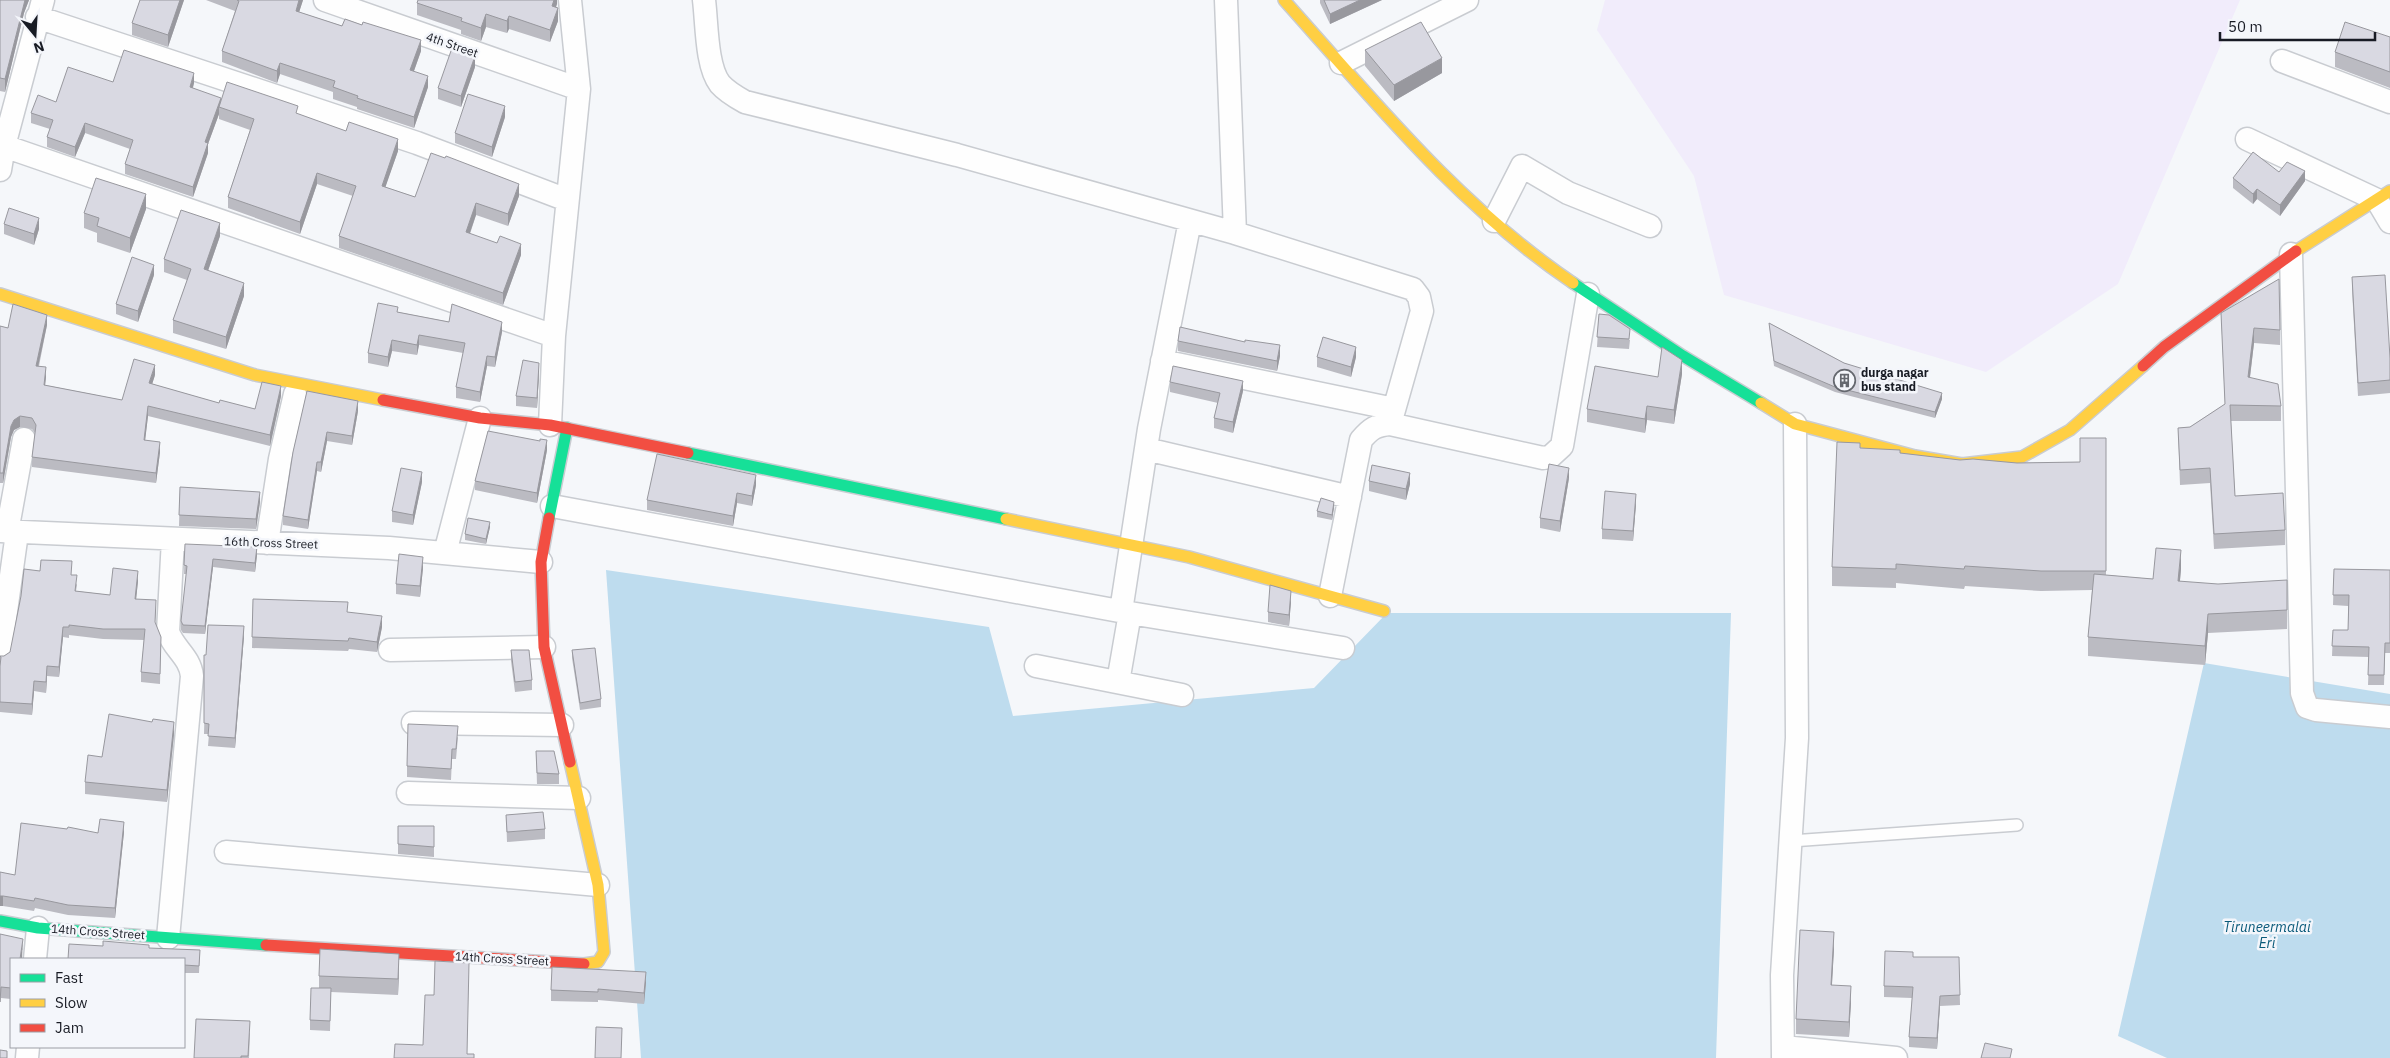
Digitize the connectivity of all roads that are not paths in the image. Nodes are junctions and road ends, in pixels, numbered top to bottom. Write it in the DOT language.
graph roads {
  1 [pos="325,0"];
  2 [pos="570,0"];
  3 [pos="704,0"];
  4 [pos="1226,0"];
  5 [pos="1284,0"];
  6 [pos="1467,0"];
  7 [pos="40,9"];
  8 [pos="2282,61"];
  9 [pos="1341,63"];
  10 [pos="578,89"];
  11 [pos="2390,102"];
  12 [pos="2247,139"];
  13 [pos="4,146"];
  14 [pos="0,170"];
  15 [pos="2384,196"];
  16 [pos="567,200"];
  17 [pos="1494,220"];
  18 [pos="1190,221"];
  19 [pos="2390,222"];
  20 [pos="1650,226"];
  21 [pos="1235,233"];
  22 [pos="2291,254"];
  23 [pos="0,294"];
  24 [pos="1588,294"];
  25 [pos="554,336"];
  26 [pos="1162,361"];
  27 [pos="295,394"];
  28 [pos="1392,416"];
  29 [pos="480,418"];
  30 [pos="1795,424"];
  31 [pos="559,427"];
  32 [pos="24,439"];
  33 [pos="1146,449"];
  34 [pos="1350,497"];
  35 [pos="552,506"];
  36 [pos="8,532"];
  37 [pos="173,539"];
  38 [pos="267,543"];
  39 [pos="1130,544"];
  40 [pos="445,553"];
  41 [pos="541,562"];
  42 [pos="1330,596"];
  43 [pos="1384,611"];
  44 [pos="1126,612"];
  45 [pos="544,647"];
  46 [pos="1343,648"];
  47 [pos="390,650"];
  48 [pos="0,654"];
  49 [pos="1036,666"];
  50 [pos="1118,682"];
  51 [pos="1182,695"];
  52 [pos="2390,717"];
  53 [pos="413,723"];
  54 [pos="562,725"];
  55 [pos="408,793"];
  56 [pos="579,798"];
  57 [pos="2017,825"];
  58 [pos="1791,840"];
  59 [pos="226,852"];
  60 [pos="598,885"];
  61 [pos="0,921"];
  62 [pos="38,928"];
  63 [pos="168,938"];
  64 [pos="35,958"];
  65 [pos="1783,1053"];
  66 [pos="1896,1058"];
  1 -- 10 [label="street, 4th Street"];
  2 -- 10 [label="street"];
  3 -- 18 [label="street"];
  4 -- 21 [label="street"];
  5 -- 9 [label="street"];
  6 -- 9 [label="street"];
  7 -- 13 [label="street"];
  7 -- 16 [label="street"];
  8 -- 11 [label="street"];
  9 -- 17 [label="street"];
  10 -- 16 [label="street"];
  12 -- 15 [label="street"];
  13 -- 14 [label="street"];
  13 -- 25 [label="street"];
  15 -- 19 [label="street"];
  15 -- 22 [label="street"];
  16 -- 25 [label="street"];
  17 -- 20 [label="street"];
  17 -- 24 [label="street"];
  18 -- 21 [label="street"];
  18 -- 26 [label="street"];
  21 -- 28 [label="street"];
  22 -- 30 [label="street"];
  22 -- 52 [label="street"];
  23 -- 29 [label="street"];
  24 -- 28 [label="street"];
  24 -- 30 [label="street"];
  25 -- 31 [label="street"];
  26 -- 28 [label="street"];
  26 -- 33 [label="street"];
  27 -- 38 [label="street"];
  28 -- 34 [label="street"];
  29 -- 31 [label="street"];
  29 -- 40 [label="street"];
  30 -- 58 [label="street"];
  31 -- 35 [label="street, 14th Cross Street"];
  31 -- 39 [label="street"];
  32 -- 36 [label="street"];
  33 -- 34 [label="street"];
  33 -- 39 [label="street"];
  34 -- 42 [label="street"];
  35 -- 41 [label="street, 14th Cross Street"];
  35 -- 44 [label="street"];
  36 -- 37 [label="street, 16th Cross Street"];
  36 -- 48 [label="street"];
  37 -- 38 [label="street, 16th Cross Street"];
  37 -- 63 [label="street"];
  38 -- 40 [label="street, 16th Cross Street"];
  39 -- 42 [label="street"];
  39 -- 44 [label="street"];
  40 -- 41 [label="street, 16th Cross Street"];
  41 -- 45 [label="street, 14th Cross Street"];
  42 -- 43 [label="street"];
  44 -- 46 [label="street"];
  44 -- 50 [label="street"];
  45 -- 47 [label="street"];
  45 -- 54 [label="street, 14th Cross Street"];
  49 -- 50 [label="street"];
  50 -- 51 [label="street"];
  53 -- 54 [label="street"];
  54 -- 56 [label="street, 14th Cross Street"];
  55 -- 56 [label="street"];
  56 -- 60 [label="street, 14th Cross Street"];
  57 -- 58 [label="lane"];
  58 -- 65 [label="street"];
  59 -- 60 [label="street"];
  60 -- 63 [label="street, 14th Cross Street"];
  61 -- 62 [label="street, 14th Cross Street"];
  62 -- 63 [label="street, 14th Cross Street"];
  62 -- 64 [label="street"];
  65 -- 66 [label="street"];
}
